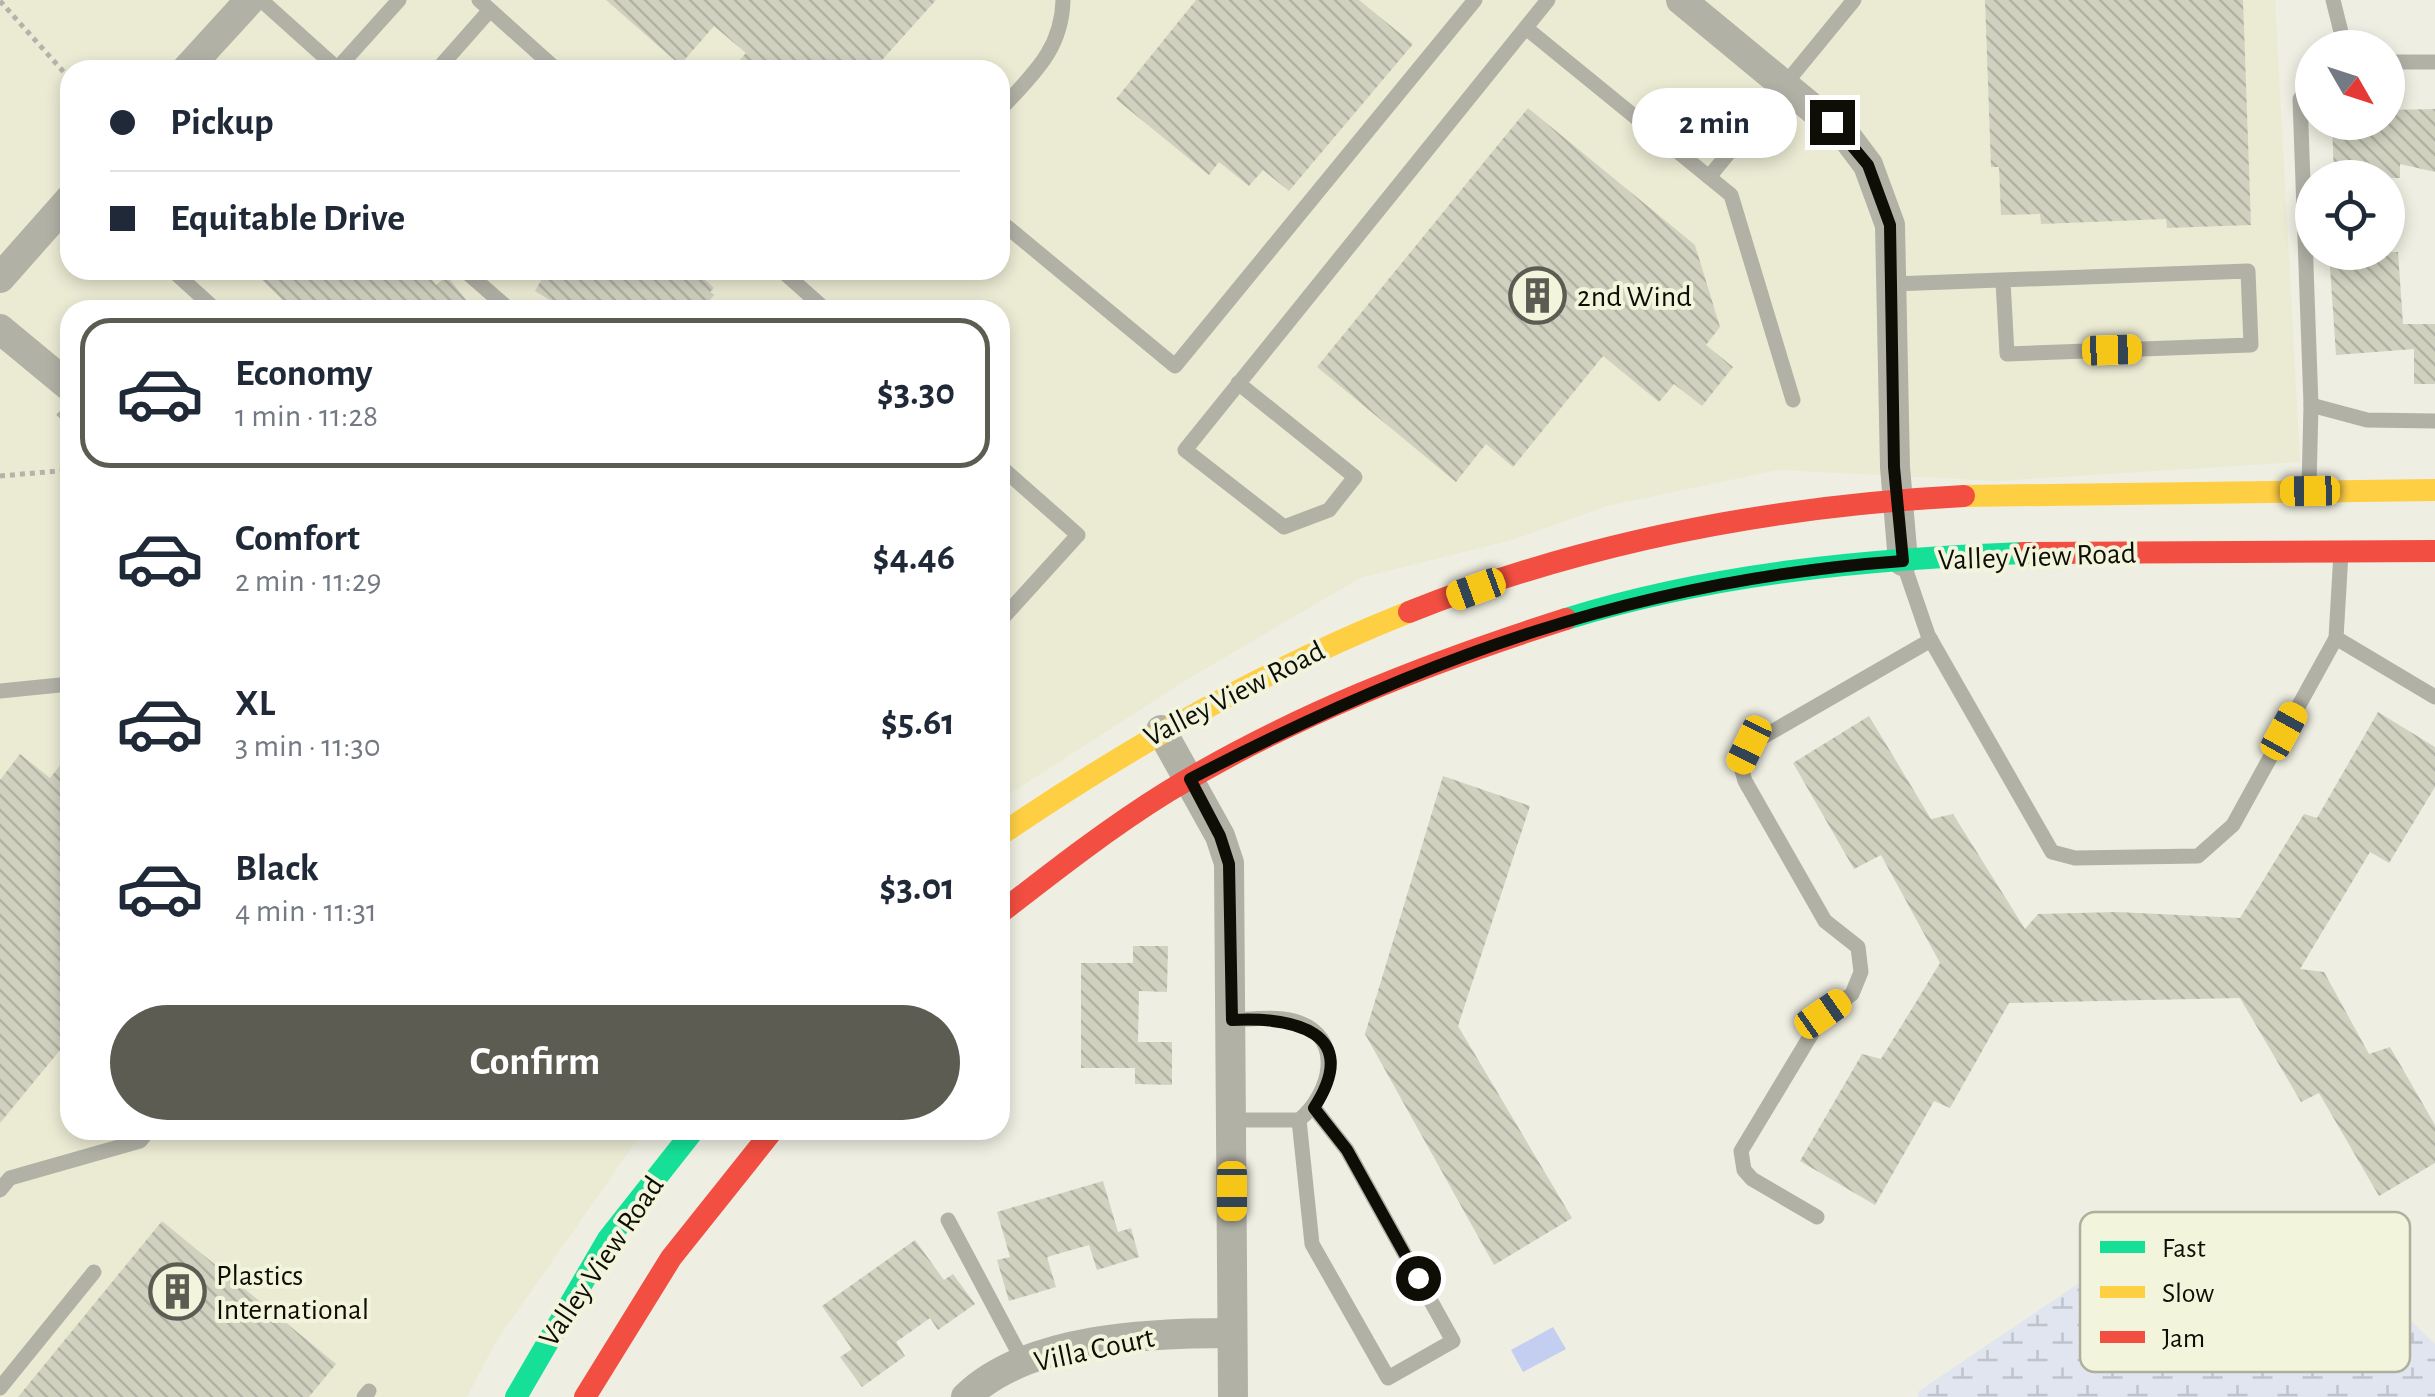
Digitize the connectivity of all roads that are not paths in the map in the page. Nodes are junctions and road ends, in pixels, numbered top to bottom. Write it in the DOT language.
graph roads {
  1 [pos="250,0"];
  2 [pos="261,0"];
  3 [pos="398,0"];
  4 [pos="1062,0"];
  5 [pos="1452,0"];
  6 [pos="1548,0"];
  7 [pos="1681,0"];
  8 [pos="1854,0"];
  9 [pos="2333,0"];
  10 [pos="485,5"];
  11 [pos="1470,6"];
  12 [pos="1526,28"];
  13 [pos="2340,30"];
  14 [pos="195,60"];
  15 [pos="328,60"];
  16 [pos="346,60"];
  17 [pos="444,60"];
  18 [pos="546,60"];
  19 [pos="2405,62"];
  20 [pos="2435,62"];
  21 [pos="1784,83"];
  22 [pos="1010,99"];
  23 [pos="2301,140"];
  24 [pos="1710,178"];
  25 [pos="60,210"];
  26 [pos="1010,230"];
  27 [pos="0,278"];
  28 [pos="183,280"];
  29 [pos="476,280"];
  30 [pos="792,280"];
  31 [pos="2003,280"];
  32 [pos="1893,284"];
  33 [pos="205,300"];
  34 [pos="498,300"];
  35 [pos="815,300"];
  36 [pos="0,329"];
  37 [pos="60,380"];
  38 [pos="1238,383"];
  39 [pos="1793,400"];
  40 [pos="2311,405"];
  41 [pos="2435,420"];
  42 [pos="1010,475"];
  43 [pos="2435,490"];
  44 [pos="2310,491"];
  45 [pos="1897,502"];
  46 [pos="2435,550"];
  47 [pos="2341,551"];
  48 [pos="1903,561"];
  49 [pos="1010,610"];
  50 [pos="2336,638"];
  51 [pos="1931,640"];
  52 [pos="60,685"];
  53 [pos="0,691"];
  54 [pos="2435,697"];
  55 [pos="1161,730"];
  56 [pos="1190,779"];
  57 [pos="1010,828"];
  58 [pos="1010,906"];
  59 [pos="1232,1020"];
  60 [pos="1314,1108"];
  61 [pos="1232,1120"];
  62 [pos="1298,1120"];
  63 [pos="141,1140"];
  64 [pos="686,1140"];
  65 [pos="764,1140"];
  66 [pos="0,1190"];
  67 [pos="1817,1217"];
  68 [pos="948,1220"];
  69 [pos="94,1272"];
  70 [pos="1232,1333"];
  71 [pos="1024,1363"];
  72 [pos="0,1388"];
  73 [pos="516,1397"];
  74 [pos="585,1397"];
  75 [pos="966,1397"];
  76 [pos="1232,1397"];
  1 -- 14 [label="street"];
  2 -- 15 [label="lane"];
  3 -- 16 [label="lane"];
  4 -- 22 [label="lane"];
  5 -- 11 [label="lane"];
  6 -- 12 [label="lane"];
  7 -- 21 [label="street"];
  8 -- 21 [label="lane"];
  9 -- 13 [label="lane"];
  10 -- 17 [label="lane"];
  10 -- 18 [label="lane"];
  11 -- 26 [label="lane"];
  12 -- 24 [label="lane"];
  12 -- 38 [label="lane"];
  19 -- 20 [label="lane"];
  21 -- 24 [label="lane"];
  21 -- 32 [label="street"];
  23 -- 40 [label="lane"];
  24 -- 39 [label="lane"];
  25 -- 27 [label="street"];
  28 -- 33 [label="lane"];
  29 -- 34 [label="lane"];
  30 -- 35 [label="lane"];
  31 -- 31 [label="lane"];
  31 -- 32 [label="lane"];
  32 -- 45 [label="street"];
  36 -- 37 [label="street"];
  38 -- 38 [label="lane"];
  40 -- 41 [label="lane"];
  40 -- 44 [label="lane"];
  42 -- 49 [label="lane"];
  43 -- 44 [label="main road, Valley View Road"];
  44 -- 45 [label="main road, Valley View Road"];
  45 -- 48 [label="street"];
  45 -- 55 [label="main road, Valley View Road"];
  46 -- 47 [label="main road, Valley View Road"];
  47 -- 48 [label="main road, Valley View Road"];
  47 -- 50 [label="lane"];
  48 -- 51 [label="lane"];
  48 -- 56 [label="main road, Valley View Road"];
  50 -- 51 [label="lane"];
  50 -- 54 [label="lane"];
  51 -- 67 [label="lane"];
  52 -- 53 [label="lane"];
  55 -- 56 [label="street"];
  55 -- 57 [label="main road, Valley View Road"];
  56 -- 58 [label="main road, Valley View Road"];
  56 -- 59 [label="street"];
  59 -- 60 [label="lane"];
  59 -- 61 [label="street"];
  60 -- 62 [label="lane"];
  60 -- 62 [label="lane"];
  61 -- 62 [label="lane"];
  61 -- 70 [label="street"];
  63 -- 66 [label="lane"];
  64 -- 73 [label="main road, Valley View Road"];
  65 -- 74 [label="main road, Valley View Road"];
  68 -- 71 [label="lane"];
  69 -- 72 [label="lane"];
  70 -- 71 [label="street, Villa Court"];
  70 -- 76 [label="street"];
  71 -- 75 [label="street, Villa Court"];
}
